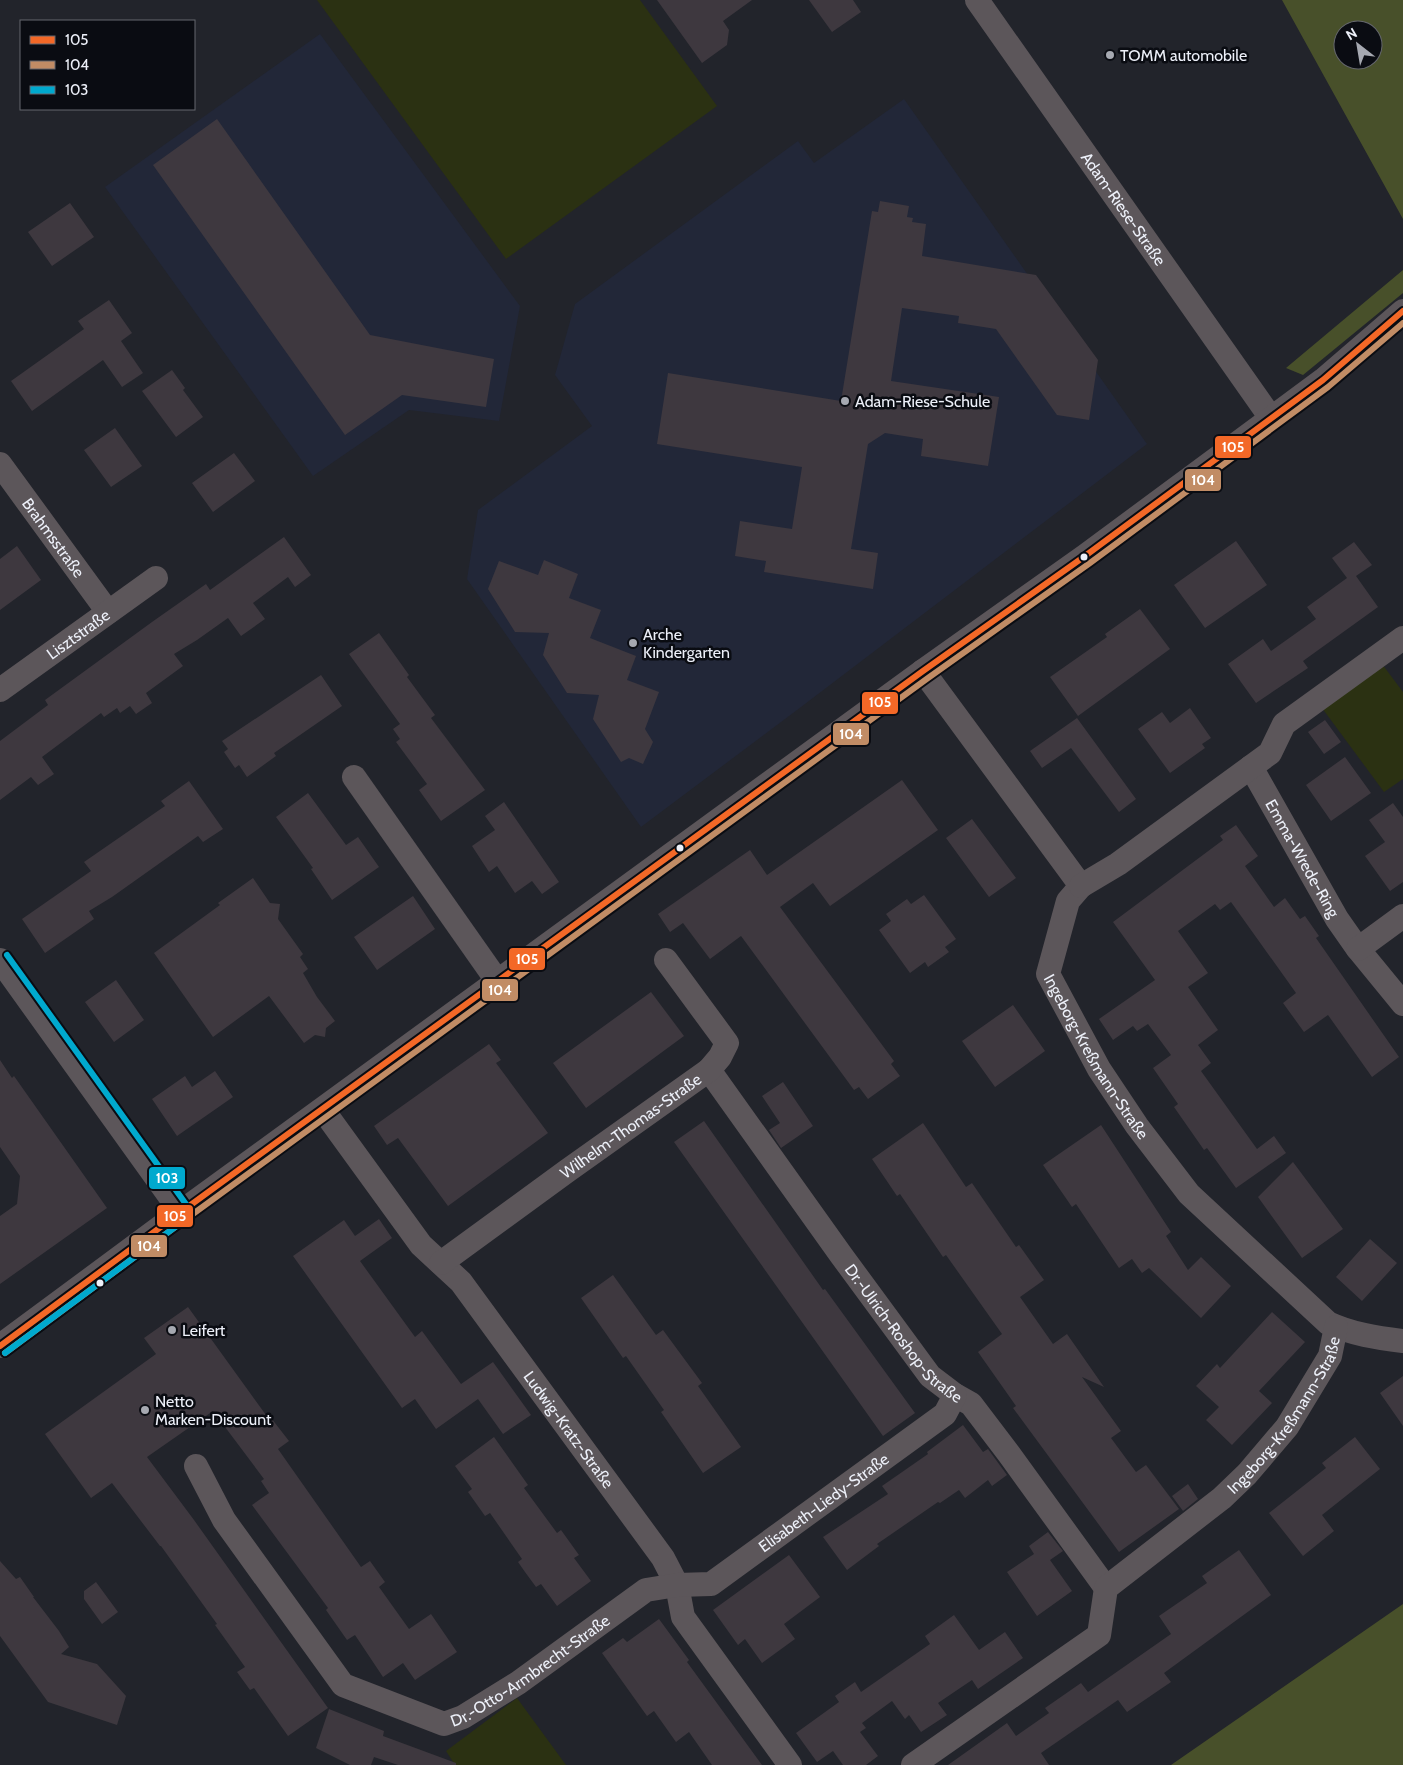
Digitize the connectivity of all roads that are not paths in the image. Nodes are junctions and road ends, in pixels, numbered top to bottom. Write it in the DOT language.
graph roads {
  1 [pos="977,0"];
  2 [pos="1403,311"];
  3 [pos="1403,331"];
  4 [pos="1323,380"];
  5 [pos="1271,418"];
  6 [pos="0,464"];
  7 [pos="156,578"];
  8 [pos="108,612"];
  9 [pos="1403,638"];
  10 [pos="923,671"];
  11 [pos="0,690"];
  12 [pos="1251,767"];
  13 [pos="354,777"];
  14 [pos="1080,886"];
  15 [pos="1403,916"];
  16 [pos="1358,949"];
  17 [pos="0,960"];
  18 [pos="666,960"];
  19 [pos="498,982"];
  20 [pos="1403,1004"];
  21 [pos="709,1070"];
  22 [pos="323,1110"];
  23 [pos="181,1212"];
  24 [pos="441,1263"];
  25 [pos="1336,1327"];
  26 [pos="1403,1341"];
  27 [pos="0,1346"];
  28 [pos="955,1395"];
  29 [pos="196,1466"];
  30 [pos="677,1585"];
  31 [pos="1106,1588"];
  32 [pos="790,1765"];
  33 [pos="912,1765"];
  1 -- 5 [label="street, Adam-Riese-Straße"];
  2 -- 4 [label="street"];
  3 -- 4 [label="street"];
  4 -- 5 [label="street"];
  5 -- 10 [label="street"];
  6 -- 8 [label="street, Brahmsstraße"];
  7 -- 8 [label="street, Lisztstraße"];
  8 -- 11 [label="street, Lisztstraße"];
  9 -- 12 [label="street"];
  10 -- 14 [label="street"];
  10 -- 19 [label="street"];
  12 -- 14 [label="street"];
  12 -- 16 [label="street, Emma-Wrede-Ring"];
  13 -- 19 [label="street"];
  14 -- 25 [label="street, Ingeborg-Kreßmann-Straße"];
  15 -- 16 [label="street"];
  16 -- 20 [label="street, Emma-Wrede-Ring"];
  17 -- 23 [label="street"];
  18 -- 21 [label="street, Wilhelm-Thomas-Straße"];
  19 -- 22 [label="street"];
  21 -- 24 [label="street, Wilhelm-Thomas-Straße"];
  21 -- 28 [label="street, Dr.-Ulrich-Roshop-Straße"];
  22 -- 23 [label="street"];
  22 -- 24 [label="street, Ludwig-Kratz-Straße"];
  23 -- 27 [label="street"];
  24 -- 30 [label="street, Ludwig-Kratz-Straße"];
  25 -- 26 [label="street, Ingeborg-Kreßmann-Straße"];
  25 -- 31 [label="street, Ingeborg-Kreßmann-Straße"];
  28 -- 30 [label="street, Elisabeth-Liedy-Straße"];
  28 -- 31 [label="street, Dr.-Ulrich-Roshop-Straße"];
  29 -- 30 [label="street, Dr.-Otto-Armbrecht-Straße"];
  30 -- 32 [label="street, Ludwig-Kratz-Straße"];
  31 -- 33 [label="street"];
}
